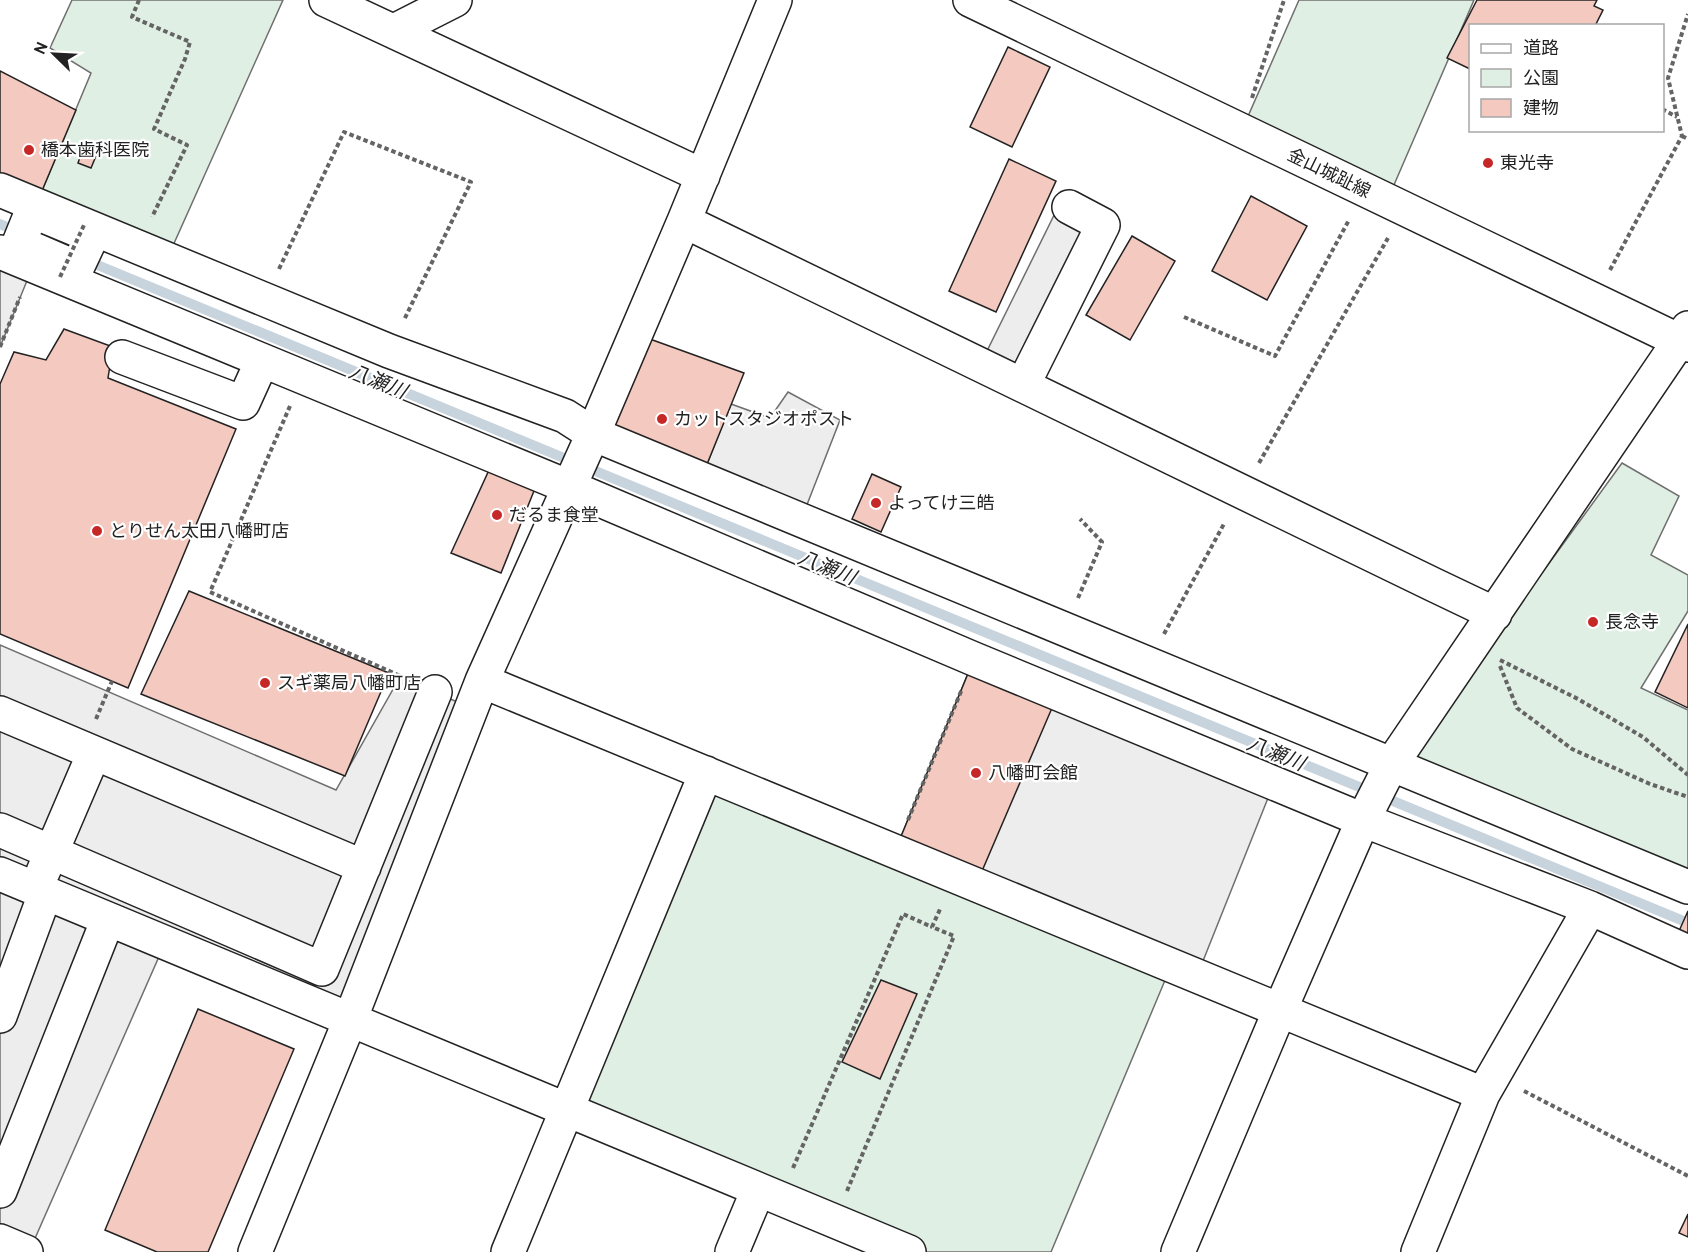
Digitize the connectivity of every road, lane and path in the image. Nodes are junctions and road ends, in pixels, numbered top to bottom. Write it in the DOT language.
graph roads {
  1 [pos="139,0"];
  2 [pos="326,0"];
  3 [pos="455,0"];
  4 [pos="776,0"];
  5 [pos="970,0"];
  6 [pos="1284,0"];
  7 [pos="1688,14"];
  8 [pos="394,32"];
  9 [pos="1664,110"];
  10 [pos="1678,118"];
  11 [pos="1242,130"];
  12 [pos="1682,136"];
  13 [pos="1688,139"];
  14 [pos="703,176"];
  15 [pos="0,190"];
  16 [pos="1365,190"];
  17 [pos="1069,207"];
  18 [pos="1406,209"];
  19 [pos="684,222"];
  20 [pos="84,225"];
  21 [pos="138,247"];
  22 [pos="28,260"];
  23 [pos="265,299"];
  24 [pos="1593,300"];
  25 [pos="1184,316"];
  26 [pos="1685,338"];
  27 [pos="0,347"];
  28 [pos="389,351"];
  29 [pos="122,357"];
  30 [pos="262,361"];
  31 [pos="302,377"];
  32 [pos="1023,385"];
  33 [pos="593,434"];
  34 [pos="570,488"];
  35 [pos="1241,494"];
  36 [pos="1080,519"];
  37 [pos="1495,614"];
  38 [pos="1065,629"];
  39 [pos="974,659"];
  40 [pos="1148,663"];
  41 [pos="482,681"];
  42 [pos="435,692"];
  43 [pos="0,713"];
  44 [pos="94,753"];
  45 [pos="1391,765"];
  46 [pos="706,773"];
  47 [pos="1688,775"];
  48 [pos="396,787"];
  49 [pos="1688,797"];
  50 [pos="435,800"];
  51 [pos="1363,820"];
  52 [pos="0,830"];
  53 [pos="52,852"];
  54 [pos="895,852"];
  55 [pos="364,867"];
  56 [pos="0,874"];
  57 [pos="954,876"];
  58 [pos="1688,887"];
  59 [pos="40,892"];
  60 [pos="1590,908"];
  61 [pos="108,919"];
  62 [pos="932,927"];
  63 [pos="1688,952"];
  64 [pos="1280,1010"];
  65 [pos="0,1016"];
  66 [pos="350,1020"];
  67 [pos="1488,1085"];
  68 [pos="567,1110"];
  69 [pos="1688,1176"];
  70 [pos="2,1181"];
  71 [pos="769,1194"];
  72 [pos="835,1221"];
  73 [pos="0,1241"];
  74 [pos="26,1252"];
  75 [pos="255,1252"];
  76 [pos="508,1252"];
  77 [pos="732,1252"];
  78 [pos="909,1252"];
  79 [pos="1178,1252"];
  80 [pos="1418,1252"];
  1 -- 21 [label="path"];
  2 -- 8 [label="street"];
  3 -- 8 [label="street"];
  4 -- 14 [label="street"];
  5 -- 11 [label="street, 金山城趾線"];
  6 -- 11 [label="path"];
  7 -- 10 [label="path"];
  8 -- 14 [label="street"];
  9 -- 10 [label="path"];
  10 -- 12 [label="path"];
  11 -- 16 [label="street, 金山城趾線"];
  12 -- 13 [label="path"];
  12 -- 24 [label="path"];
  14 -- 19 [label="street"];
  15 -- 20 [label="street"];
  16 -- 18 [label="street, 金山城趾線"];
  16 -- 25 [label="path"];
  17 -- 32 [label="street"];
  18 -- 24 [label="street, 金山城趾線"];
  18 -- 35 [label="path"];
  19 -- 32 [label="street"];
  19 -- 33 [label="street"];
  20 -- 21 [label="street"];
  20 -- 22 [label="path, bridge"];
  21 -- 23 [label="street"];
  22 -- 27 [label="path"];
  22 -- 30 [label="street"];
  23 -- 28 [label="street"];
  23 -- 28 [label="path"];
  24 -- 26 [label="street, 金山城趾線"];
  26 -- 37 [label="street"];
  28 -- 33 [label="street"];
  29 -- 30 [label="street"];
  30 -- 31 [label="street"];
  31 -- 34 [label="street"];
  31 -- 42 [label="path"];
  32 -- 35 [label="street"];
  33 -- 34 [label="street"];
  33 -- 38 [label="street"];
  34 -- 39 [label="street"];
  34 -- 41 [label="street"];
  35 -- 37 [label="street"];
  35 -- 40 [label="path"];
  36 -- 38 [label="path"];
  37 -- 45 [label="street"];
  38 -- 40 [label="street"];
  39 -- 51 [label="street"];
  39 -- 54 [label="path"];
  40 -- 45 [label="street"];
  41 -- 46 [label="street"];
  41 -- 50 [label="street"];
  42 -- 48 [label="street"];
  43 -- 44 [label="street"];
  44 -- 53 [label="street"];
  44 -- 55 [label="street"];
  45 -- 51 [label="street"];
  45 -- 58 [label="street"];
  46 -- 54 [label="street"];
  46 -- 68 [label="street"];
  47 -- 49 [label="path"];
  48 -- 50 [label="street"];
  48 -- 55 [label="street"];
  50 -- 66 [label="street"];
  51 -- 60 [label="street"];
  51 -- 64 [label="street"];
  52 -- 53 [label="street"];
  53 -- 55 [label="street"];
  53 -- 59 [label="street"];
  54 -- 57 [label="street"];
  56 -- 59 [label="street"];
  57 -- 62 [label="path"];
  57 -- 64 [label="street"];
  59 -- 61 [label="street"];
  59 -- 65 [label="street"];
  60 -- 63 [label="street"];
  60 -- 67 [label="street"];
  61 -- 66 [label="street"];
  61 -- 70 [label="street"];
  62 -- 71 [label="path"];
  62 -- 72 [label="path"];
  64 -- 67 [label="street"];
  64 -- 79 [label="street"];
  66 -- 68 [label="street"];
  66 -- 75 [label="street"];
  67 -- 69 [label="path"];
  67 -- 80 [label="street"];
  68 -- 71 [label="street"];
  68 -- 76 [label="street"];
  71 -- 72 [label="street"];
  71 -- 77 [label="street"];
  72 -- 78 [label="street"];
  73 -- 74 [label="street"];
}
